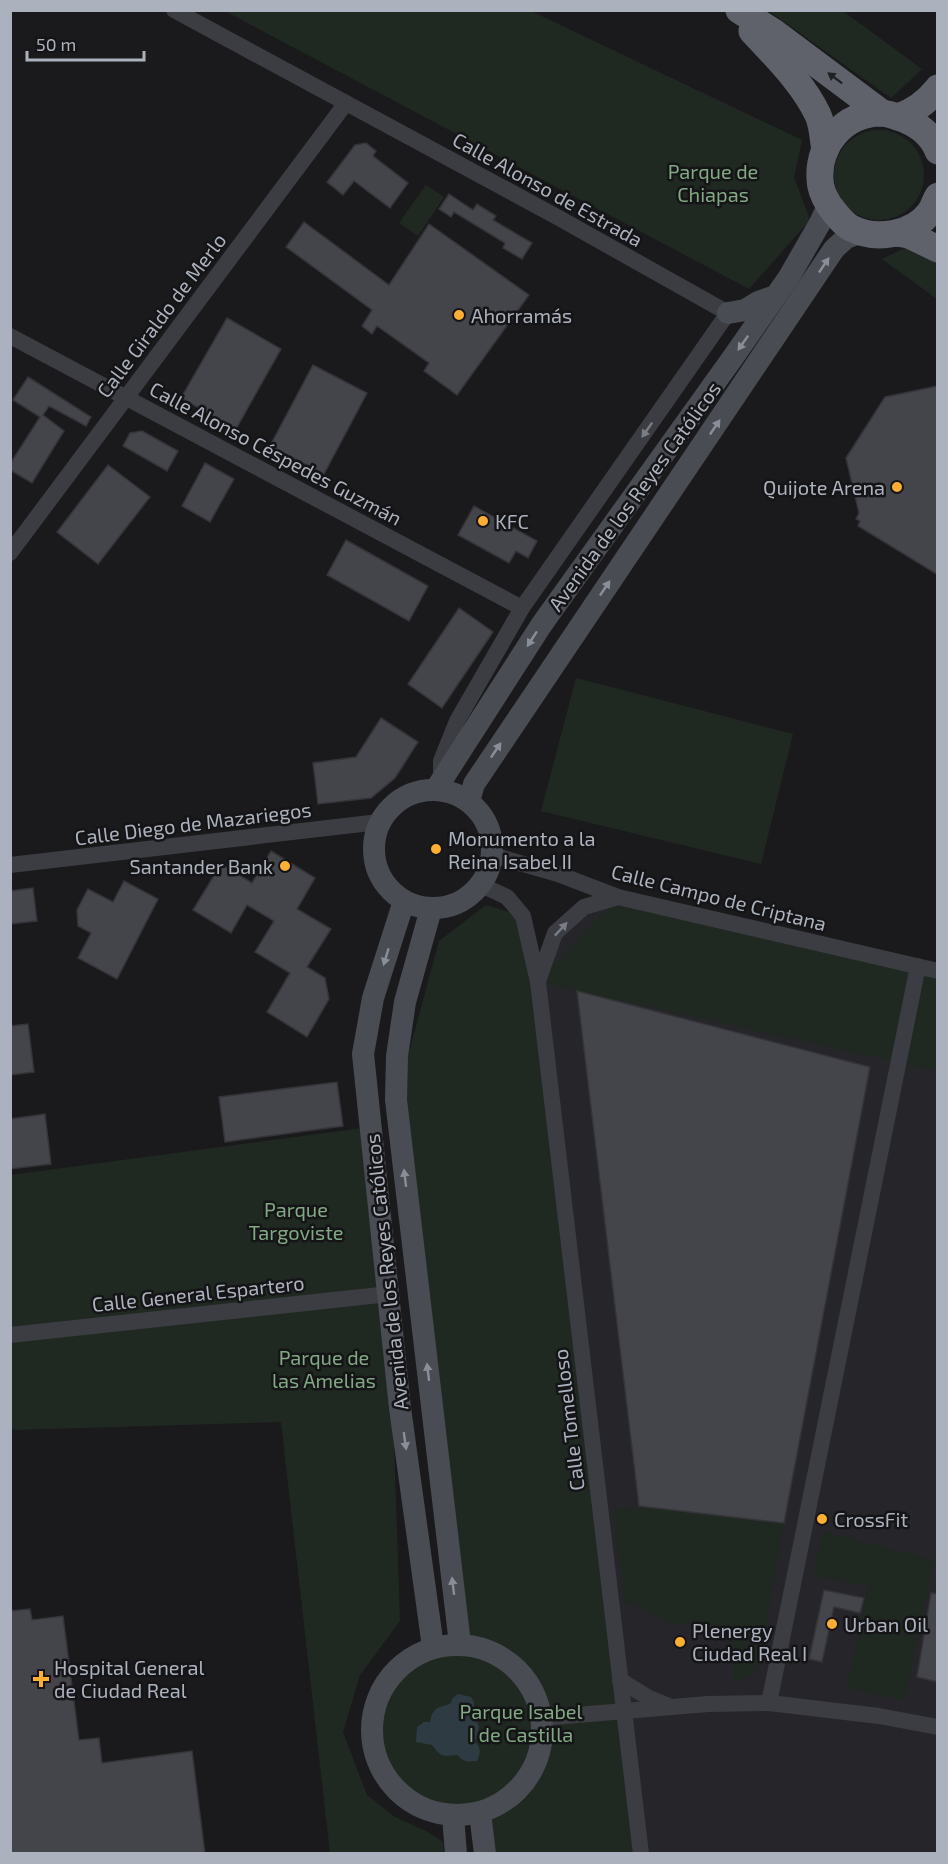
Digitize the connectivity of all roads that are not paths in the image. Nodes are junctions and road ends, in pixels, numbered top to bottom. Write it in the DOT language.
graph roads {
  1 [pos="174,10"];
  2 [pos="732,10"];
  3 [pos="739,10"];
  4 [pos="938,88"];
  5 [pos="346,103"];
  6 [pos="890,115"];
  7 [pos="937,140"];
  8 [pos="825,152"];
  9 [pos="938,196"];
  10 [pos="826,200"];
  11 [pos="863,232"];
  12 [pos="896,233"];
  13 [pos="938,249"];
  14 [pos="777,295"];
  15 [pos="728,313"];
  16 [pos="10,336"];
  17 [pos="125,398"];
  18 [pos="10,553"];
  19 [pos="522,608"];
  20 [pos="438,785"];
  21 [pos="469,801"];
  22 [pos="380,822"];
  23 [pos="492,855"];
  24 [pos="10,865"];
  25 [pos="481,885"];
  26 [pos="618,897"];
  27 [pos="404,901"];
  28 [pos="431,909"];
  29 [pos="918,966"];
  30 [pos="938,971"];
  31 [pos="538,982"];
  32 [pos="389,1294"];
  33 [pos="10,1335"];
  34 [pos="460,1644"];
  35 [pos="433,1647"];
  36 [pos="620,1680"];
  37 [pos="769,1703"];
  38 [pos="671,1707"];
  39 [pos="624,1712"];
  40 [pos="542,1718"];
  41 [pos="938,1727"];
  42 [pos="480,1813"];
  43 [pos="453,1816"];
  44 [pos="456,1854"];
  45 [pos="485,1854"];
  46 [pos="640,1854"];
  1 -- 5 [label="street, Calle Alonso de Estrada"];
  2 -- 8 [label="highway"];
  6 -- 3 [label="highway, one-way"];
  4 -- 6 [label="highway"];
  5 -- 15 [label="street, Calle Alonso de Estrada"];
  5 -- 17 [label="street, Calle Giraldo de Merlo"];
  6 -- 7 [label="highway"];
  6 -- 8 [label="highway"];
  8 -- 10 [label="highway"];
  9 -- 12 [label="highway"];
  10 -- 11 [label="highway"];
  10 -- 14 [label="main road, Avenida de los Reyes Católicos"];
  11 -- 12 [label="highway"];
  21 -- 11 [label="main road, Avenida de los Reyes Católicos, one-way"];
  12 -- 13 [label="highway"];
  14 -- 15 [label="main road"];
  14 -- 20 [label="main road, Avenida de los Reyes Católicos, one-way"];
  15 -- 19 [label="street, one-way"];
  16 -- 17 [label="street, Calle Alonso Céspedes Guzmán"];
  17 -- 18 [label="street, Calle Giraldo de Merlo"];
  17 -- 19 [label="street, Calle Alonso Céspedes Guzmán"];
  19 -- 20 [label="street"];
  20 -- 21 [label="main road"];
  20 -- 22 [label="main road"];
  21 -- 23 [label="main road"];
  22 -- 24 [label="street, Calle Diego de Mazariegos"];
  22 -- 27 [label="main road"];
  23 -- 25 [label="main road"];
  23 -- 26 [label="street, Calle Campo de Criptana"];
  25 -- 28 [label="main road"];
  25 -- 31 [label="street, Calle Tomelloso"];
  26 -- 29 [label="street, Calle Campo de Criptana"];
  31 -- 26 [label="street, Calle Tomelloso, one-way"];
  27 -- 28 [label="main road"];
  27 -- 32 [label="main road, Avenida de los Reyes Católicos, one-way"];
  34 -- 28 [label="main road, Avenida de los Reyes Católicos, one-way"];
  29 -- 30 [label="street, Calle Campo de Criptana"];
  29 -- 37 [label="street"];
  31 -- 36 [label="street, Calle Tomelloso"];
  32 -- 33 [label="street, Calle General Espartero"];
  32 -- 35 [label="main road, Avenida de los Reyes Católicos, one-way"];
  34 -- 35 [label="main road"];
  34 -- 40 [label="main road"];
  35 -- 43 [label="main road"];
  36 -- 38 [label="street"];
  36 -- 39 [label="street, Calle Tomelloso"];
  37 -- 38 [label="street"];
  37 -- 41 [label="street"];
  38 -- 39 [label="street"];
  39 -- 40 [label="street"];
  39 -- 46 [label="street, Calle Tomelloso"];
  40 -- 42 [label="main road"];
  42 -- 43 [label="main road"];
  42 -- 45 [label="main road"];
  43 -- 44 [label="main road"];
}
